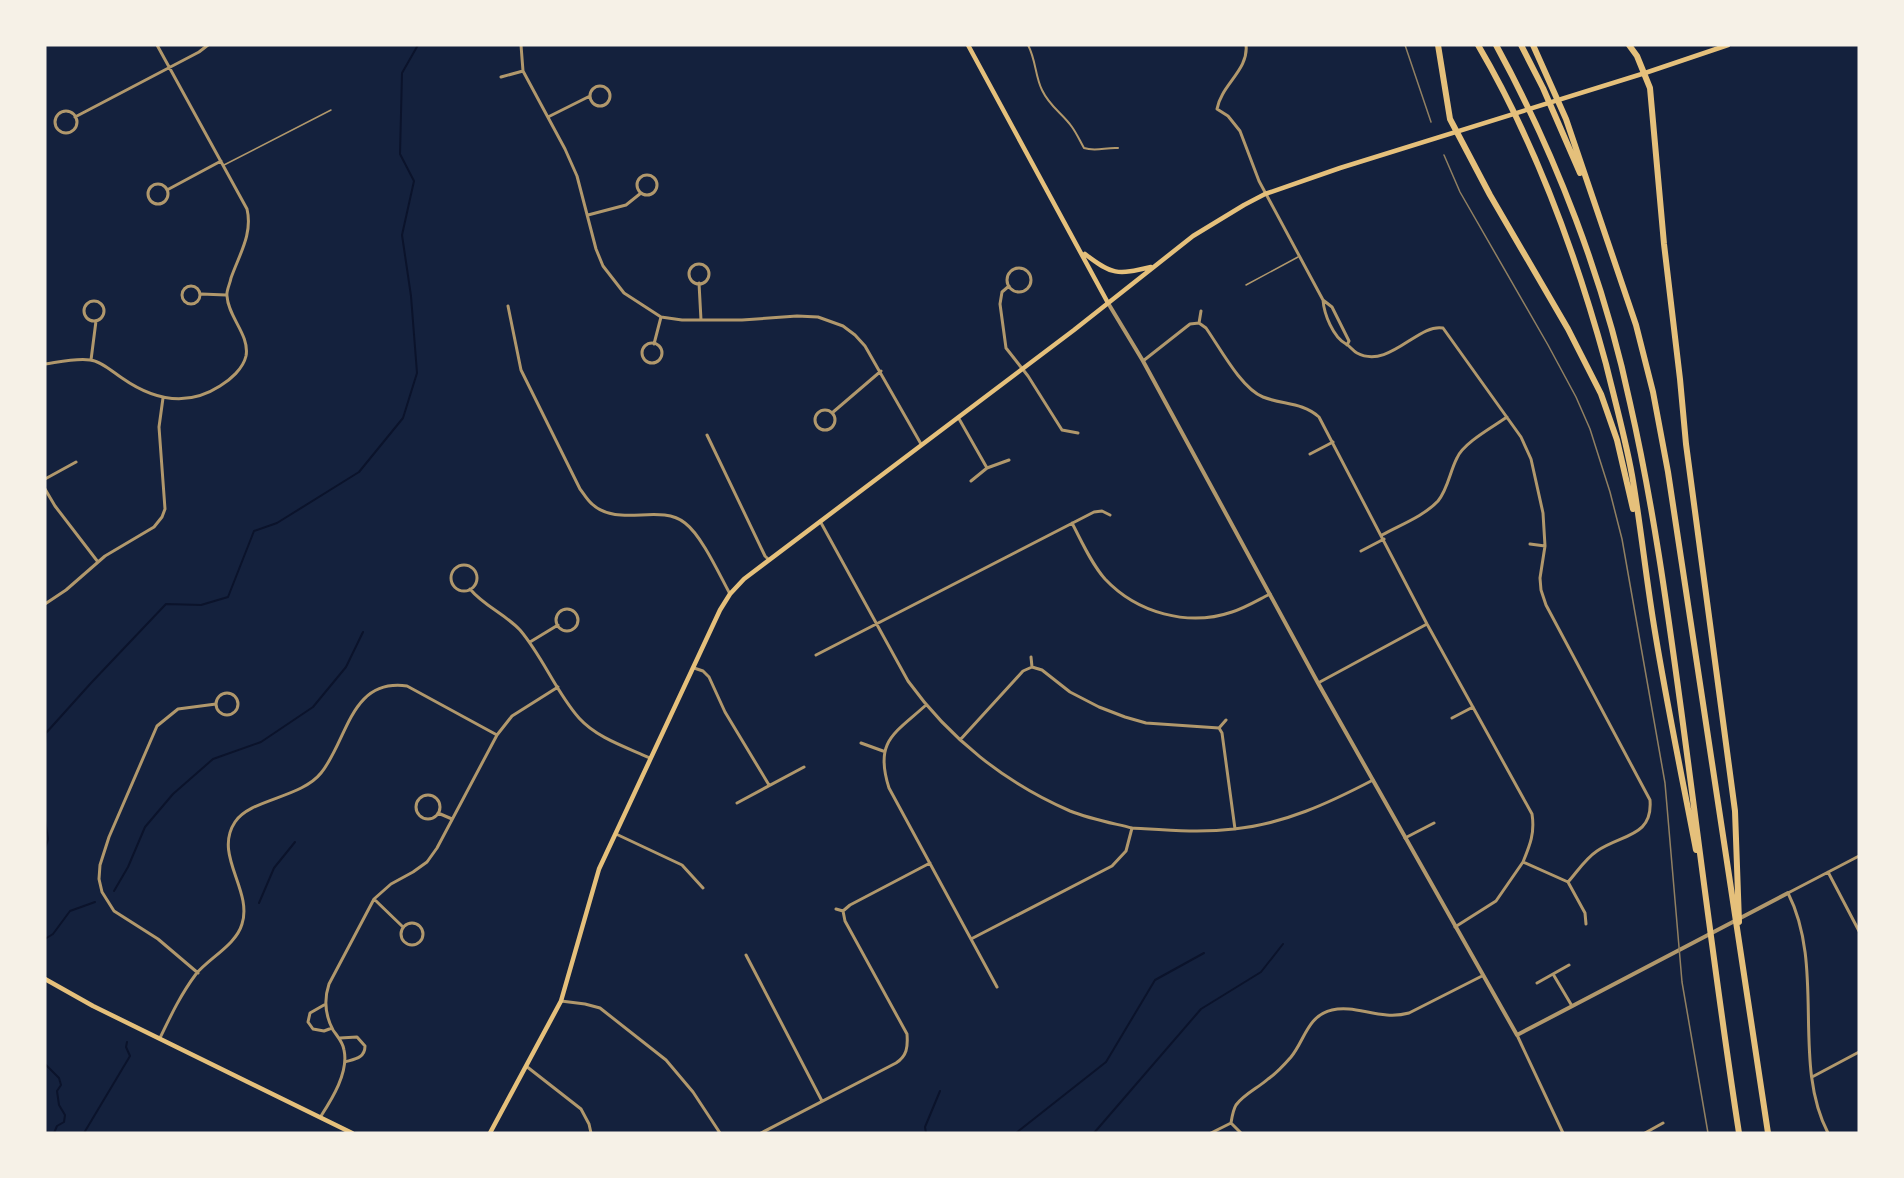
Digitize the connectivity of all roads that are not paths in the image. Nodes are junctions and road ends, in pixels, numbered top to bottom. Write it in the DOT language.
graph roads {
  1 [pos="157,45"];
  2 [pos="208,45"];
  3 [pos="521,45"];
  4 [pos="968,45"];
  5 [pos="1028,45"];
  6 [pos="1246,45"];
  7 [pos="1438,45"];
  8 [pos="1478,45"];
  9 [pos="1496,45"];
  10 [pos="1521,45"];
  11 [pos="1533,45"];
  12 [pos="1629,45"];
  13 [pos="1728,45"];
  14 [pos="169,67"];
  15 [pos="523,71"];
  16 [pos="1645,73"];
  17 [pos="501,76"];
  18 [pos="590,96"];
  19 [pos="331,110"];
  20 [pos="75,117"];
  21 [pos="548,117"];
  22 [pos="1456,132"];
  23 [pos="1118,148"];
  24 [pos="222,163"];
  25 [pos="167,190"];
  26 [pos="641,193"];
  27 [pos="1265,194"];
  28 [pos="588,214"];
  29 [pos="1597,215"];
  30 [pos="1082,252"];
  31 [pos="1299,257"];
  32 [pos="1154,267"];
  33 [pos="699,284"];
  34 [pos="1246,285"];
  35 [pos="1009,286"];
  36 [pos="200,294"];
  37 [pos="226,295"];
  38 [pos="1323,300"];
  39 [pos="1108,303"];
  40 [pos="508,306"];
  41 [pos="1201,311"];
  42 [pos="662,317"];
  43 [pos="700,320"];
  44 [pos="96,321"];
  45 [pos="1199,323"];
  46 [pos="654,344"];
  47 [pos="1347,345"];
  48 [pos="92,360"];
  49 [pos="1143,361"];
  50 [pos="45,364"];
  51 [pos="1022,368"];
  52 [pos="881,372"];
  53 [pos="163,398"];
  54 [pos="832,413"];
  55 [pos="958,417"];
  56 [pos="1507,417"];
  57 [pos="1078,433"];
  58 [pos="707,435"];
  59 [pos="1333,442"];
  60 [pos="921,444"];
  61 [pos="1310,454"];
  62 [pos="1009,460"];
  63 [pos="76,462"];
  64 [pos="987,468"];
  65 [pos="45,479"];
  66 [pos="971,481"];
  67 [pos="45,489"];
  68 [pos="1110,514"];
  69 [pos="820,521"];
  70 [pos="1072,523"];
  71 [pos="1383,537"];
  72 [pos="1641,541"];
  73 [pos="1530,544"];
  74 [pos="1545,546"];
  75 [pos="1361,551"];
  76 [pos="769,560"];
  77 [pos="98,562"];
  78 [pos="470,589"];
  79 [pos="730,594"];
  80 [pos="1270,594"];
  81 [pos="45,604"];
  82 [pos="876,624"];
  83 [pos="1427,624"];
  84 [pos="558,625"];
  85 [pos="530,642"];
  86 [pos="816,655"];
  87 [pos="1031,657"];
  88 [pos="1032,666"];
  89 [pos="693,667"];
  90 [pos="1318,683"];
  91 [pos="558,687"];
  92 [pos="216,704"];
  93 [pos="926,705"];
  94 [pos="1473,706"];
  95 [pos="1452,718"];
  96 [pos="1226,720"];
  97 [pos="1219,728"];
  98 [pos="497,735"];
  99 [pos="960,740"];
  100 [pos="861,743"];
  101 [pos="883,751"];
  102 [pos="650,758"];
  103 [pos="804,766"];
  104 [pos="1373,780"];
  105 [pos="769,786"];
  106 [pos="737,803"];
  107 [pos="438,813"];
  108 [pos="452,819"];
  109 [pos="1434,823"];
  110 [pos="1132,828"];
  111 [pos="1235,829"];
  112 [pos="616,834"];
  113 [pos="1405,838"];
  114 [pos="1859,856"];
  115 [pos="1523,862"];
  116 [pos="930,864"];
  117 [pos="1828,873"];
  118 [pos="1568,882"];
  119 [pos="703,888"];
  120 [pos="1788,893"];
  121 [pos="374,899"];
  122 [pos="836,909"];
  123 [pos="843,912"];
  124 [pos="1708,916"];
  125 [pos="1586,924"];
  126 [pos="403,927"];
  127 [pos="1455,927"];
  128 [pos="1859,931"];
  129 [pos="971,939"];
  130 [pos="1740,941"];
  131 [pos="746,955"];
  132 [pos="1569,965"];
  133 [pos="198,973"];
  134 [pos="1553,974"];
  135 [pos="1482,976"];
  136 [pos="45,979"];
  137 [pos="1537,983"];
  138 [pos="998,987"];
  139 [pos="561,1001"];
  140 [pos="325,1005"];
  141 [pos="1572,1006"];
  142 [pos="332,1028"];
  143 [pos="1517,1035"];
  144 [pos="339,1038"];
  145 [pos="159,1040"];
  146 [pos="1859,1052"];
  147 [pos="345,1062"];
  148 [pos="526,1066"];
  149 [pos="1812,1077"];
  150 [pos="822,1101"];
  151 [pos="321,1116"];
  152 [pos="1231,1123"];
  153 [pos="1663,1123"];
  154 [pos="352,1133"];
  155 [pos="490,1133"];
  156 [pos="591,1133"];
  157 [pos="720,1133"];
  158 [pos="760,1133"];
  159 [pos="1211,1133"];
  160 [pos="1241,1133"];
  161 [pos="1563,1133"];
  162 [pos="1645,1133"];
  163 [pos="1739,1133"];
  164 [pos="1768,1133"];
  165 [pos="1828,1133"];
  1 -- 14 [label="street"];
  2 -- 14 [label="street"];
  3 -- 15 [label="street"];
  4 -- 30 [label="main road"];
  5 -- 23 [label="street"];
  6 -- 27 [label="street"];
  7 -- 22 [label="highway"];
  8 -- 72 [label="highway"];
  9 -- 124 [label="highway"];
  10 -- 29 [label="highway"];
  11 -- 29 [label="highway"];
  12 -- 16 [label="highway"];
  13 -- 16 [label="main road"];
  14 -- 20 [label="street"];
  14 -- 24 [label="street"];
  15 -- 17 [label="street"];
  15 -- 21 [label="street"];
  16 -- 22 [label="main road"];
  16 -- 130 [label="highway"];
  18 -- 18 [label="street"];
  18 -- 21 [label="street"];
  19 -- 24 [label="lane"];
  20 -- 20 [label="street"];
  21 -- 28 [label="street"];
  22 -- 27 [label="main road"];
  22 -- 72 [label="highway"];
  24 -- 25 [label="street"];
  24 -- 37 [label="street"];
  25 -- 25 [label="street"];
  26 -- 26 [label="street"];
  26 -- 28 [label="street"];
  27 -- 31 [label="street"];
  27 -- 32 [label="main road"];
  28 -- 42 [label="street"];
  29 -- 130 [label="highway"];
  30 -- 32 [label="main road"];
  30 -- 39 [label="main road"];
  31 -- 34 [label="lane"];
  31 -- 38 [label="street"];
  32 -- 39 [label="main road"];
  33 -- 33 [label="street"];
  33 -- 43 [label="street"];
  35 -- 35 [label="street"];
  35 -- 51 [label="street"];
  36 -- 36 [label="street"];
  36 -- 37 [label="street"];
  37 -- 53 [label="street"];
  38 -- 47 [label="street"];
  38 -- 47 [label="street"];
  39 -- 49 [label="street"];
  39 -- 51 [label="main road"];
  40 -- 79 [label="street"];
  41 -- 45 [label="street"];
  42 -- 43 [label="street"];
  42 -- 46 [label="street"];
  43 -- 52 [label="street"];
  44 -- 44 [label="street"];
  44 -- 48 [label="street"];
  45 -- 49 [label="street"];
  45 -- 59 [label="street"];
  46 -- 46 [label="street"];
  47 -- 56 [label="street"];
  48 -- 50 [label="street"];
  48 -- 53 [label="street"];
  49 -- 80 [label="street"];
  51 -- 55 [label="main road"];
  51 -- 57 [label="street"];
  52 -- 54 [label="street"];
  52 -- 60 [label="street"];
  53 -- 77 [label="street"];
  54 -- 54 [label="street"];
  55 -- 60 [label="main road"];
  55 -- 64 [label="street"];
  56 -- 71 [label="street"];
  56 -- 74 [label="street"];
  58 -- 76 [label="street"];
  59 -- 61 [label="street"];
  59 -- 71 [label="street"];
  60 -- 69 [label="main road"];
  62 -- 64 [label="street"];
  63 -- 65 [label="street"];
  64 -- 66 [label="street"];
  67 -- 77 [label="street"];
  68 -- 70 [label="street"];
  69 -- 76 [label="main road"];
  69 -- 82 [label="street"];
  70 -- 80 [label="street"];
  70 -- 82 [label="street"];
  71 -- 75 [label="street"];
  71 -- 83 [label="street"];
  72 -- 124 [label="highway"];
  73 -- 74 [label="street"];
  74 -- 118 [label="street"];
  76 -- 79 [label="main road"];
  77 -- 81 [label="street"];
  78 -- 78 [label="street"];
  78 -- 85 [label="street"];
  79 -- 89 [label="main road"];
  80 -- 90 [label="street"];
  82 -- 86 [label="street"];
  82 -- 93 [label="street"];
  83 -- 90 [label="street"];
  83 -- 94 [label="street"];
  84 -- 84 [label="street"];
  84 -- 85 [label="street"];
  85 -- 91 [label="street"];
  87 -- 88 [label="street"];
  88 -- 97 [label="street"];
  88 -- 99 [label="street"];
  89 -- 102 [label="main road"];
  89 -- 105 [label="street"];
  90 -- 104 [label="street"];
  91 -- 98 [label="street"];
  91 -- 102 [label="street"];
  92 -- 92 [label="street"];
  92 -- 133 [label="street"];
  93 -- 99 [label="street"];
  93 -- 101 [label="street"];
  94 -- 95 [label="street"];
  94 -- 115 [label="street"];
  96 -- 97 [label="street"];
  97 -- 111 [label="street"];
  98 -- 108 [label="street"];
  98 -- 133 [label="street"];
  99 -- 110 [label="street"];
  100 -- 101 [label="street"];
  101 -- 116 [label="street"];
  102 -- 112 [label="main road"];
  103 -- 105 [label="street"];
  104 -- 111 [label="street"];
  104 -- 113 [label="street"];
  105 -- 106 [label="street"];
  107 -- 107 [label="street"];
  107 -- 108 [label="street"];
  108 -- 121 [label="street"];
  109 -- 113 [label="street"];
  110 -- 111 [label="street"];
  110 -- 129 [label="street"];
  112 -- 119 [label="street"];
  112 -- 139 [label="main road"];
  113 -- 127 [label="street"];
  114 -- 117 [label="street"];
  115 -- 118 [label="street"];
  115 -- 127 [label="street"];
  116 -- 123 [label="street"];
  116 -- 129 [label="street"];
  117 -- 120 [label="street"];
  117 -- 128 [label="street"];
  118 -- 125 [label="street"];
  120 -- 141 [label="street"];
  120 -- 149 [label="street"];
  121 -- 126 [label="street"];
  121 -- 140 [label="street"];
  122 -- 123 [label="street"];
  123 -- 150 [label="street"];
  124 -- 163 [label="highway"];
  126 -- 126 [label="street"];
  127 -- 135 [label="street"];
  129 -- 138 [label="street"];
  130 -- 164 [label="highway"];
  131 -- 150 [label="street"];
  132 -- 134 [label="street"];
  133 -- 145 [label="street"];
  134 -- 137 [label="street"];
  134 -- 141 [label="street"];
  135 -- 143 [label="street"];
  135 -- 152 [label="street"];
  136 -- 145 [label="main road"];
  139 -- 148 [label="main road"];
  139 -- 157 [label="street"];
  140 -- 142 [label="street"];
  140 -- 142 [label="street"];
  141 -- 143 [label="street"];
  142 -- 144 [label="street"];
  143 -- 161 [label="street"];
  144 -- 147 [label="street"];
  144 -- 147 [label="street"];
  145 -- 151 [label="main road"];
  146 -- 149 [label="street"];
  147 -- 151 [label="street"];
  148 -- 155 [label="main road"];
  148 -- 156 [label="street"];
  149 -- 165 [label="street"];
  150 -- 158 [label="street"];
  151 -- 154 [label="main road"];
  152 -- 159 [label="street"];
  152 -- 160 [label="street"];
  153 -- 162 [label="street"];
}
